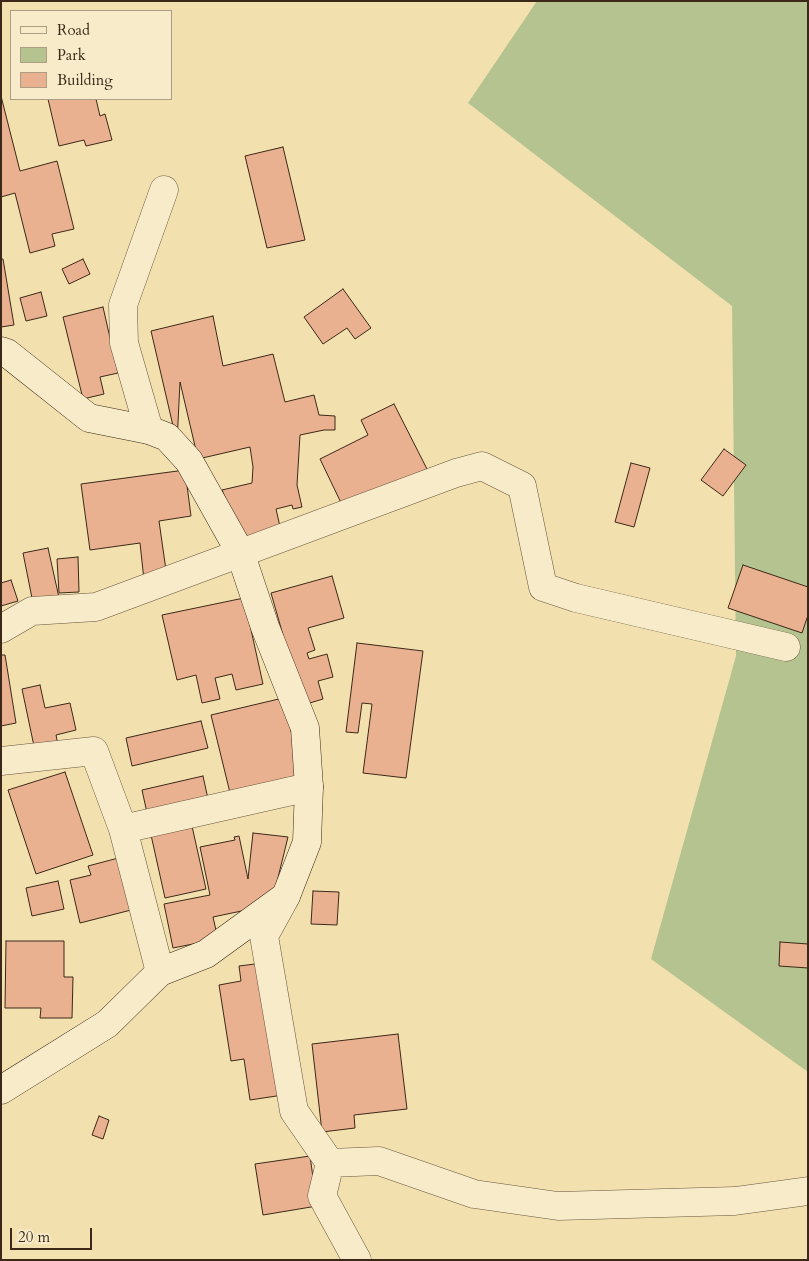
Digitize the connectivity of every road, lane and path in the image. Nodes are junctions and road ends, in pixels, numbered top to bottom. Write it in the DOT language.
graph roads {
  1 [pos="164,190"];
  2 [pos="1,351"];
  3 [pos="149,430"];
  4 [pos="240,552"];
  5 [pos="1,629"];
  6 [pos="786,647"];
  7 [pos="1,761"];
  8 [pos="310,787"];
  9 [pos="123,829"];
  10 [pos="286,896"];
  11 [pos="160,972"];
  12 [pos="1,1090"];
  13 [pos="330,1163"];
  14 [pos="808,1191"];
  15 [pos="357,1260"];
  1 -- 3 [label="street"];
  2 -- 3 [label="street"];
  3 -- 4 [label="street"];
  4 -- 5 [label="street"];
  4 -- 6 [label="street"];
  4 -- 8 [label="street"];
  7 -- 9 [label="street"];
  8 -- 9 [label="street"];
  8 -- 10 [label="street"];
  9 -- 11 [label="street"];
  10 -- 11 [label="street"];
  10 -- 13 [label="street"];
  11 -- 12 [label="street"];
  13 -- 14 [label="street"];
  13 -- 15 [label="street"];
}
